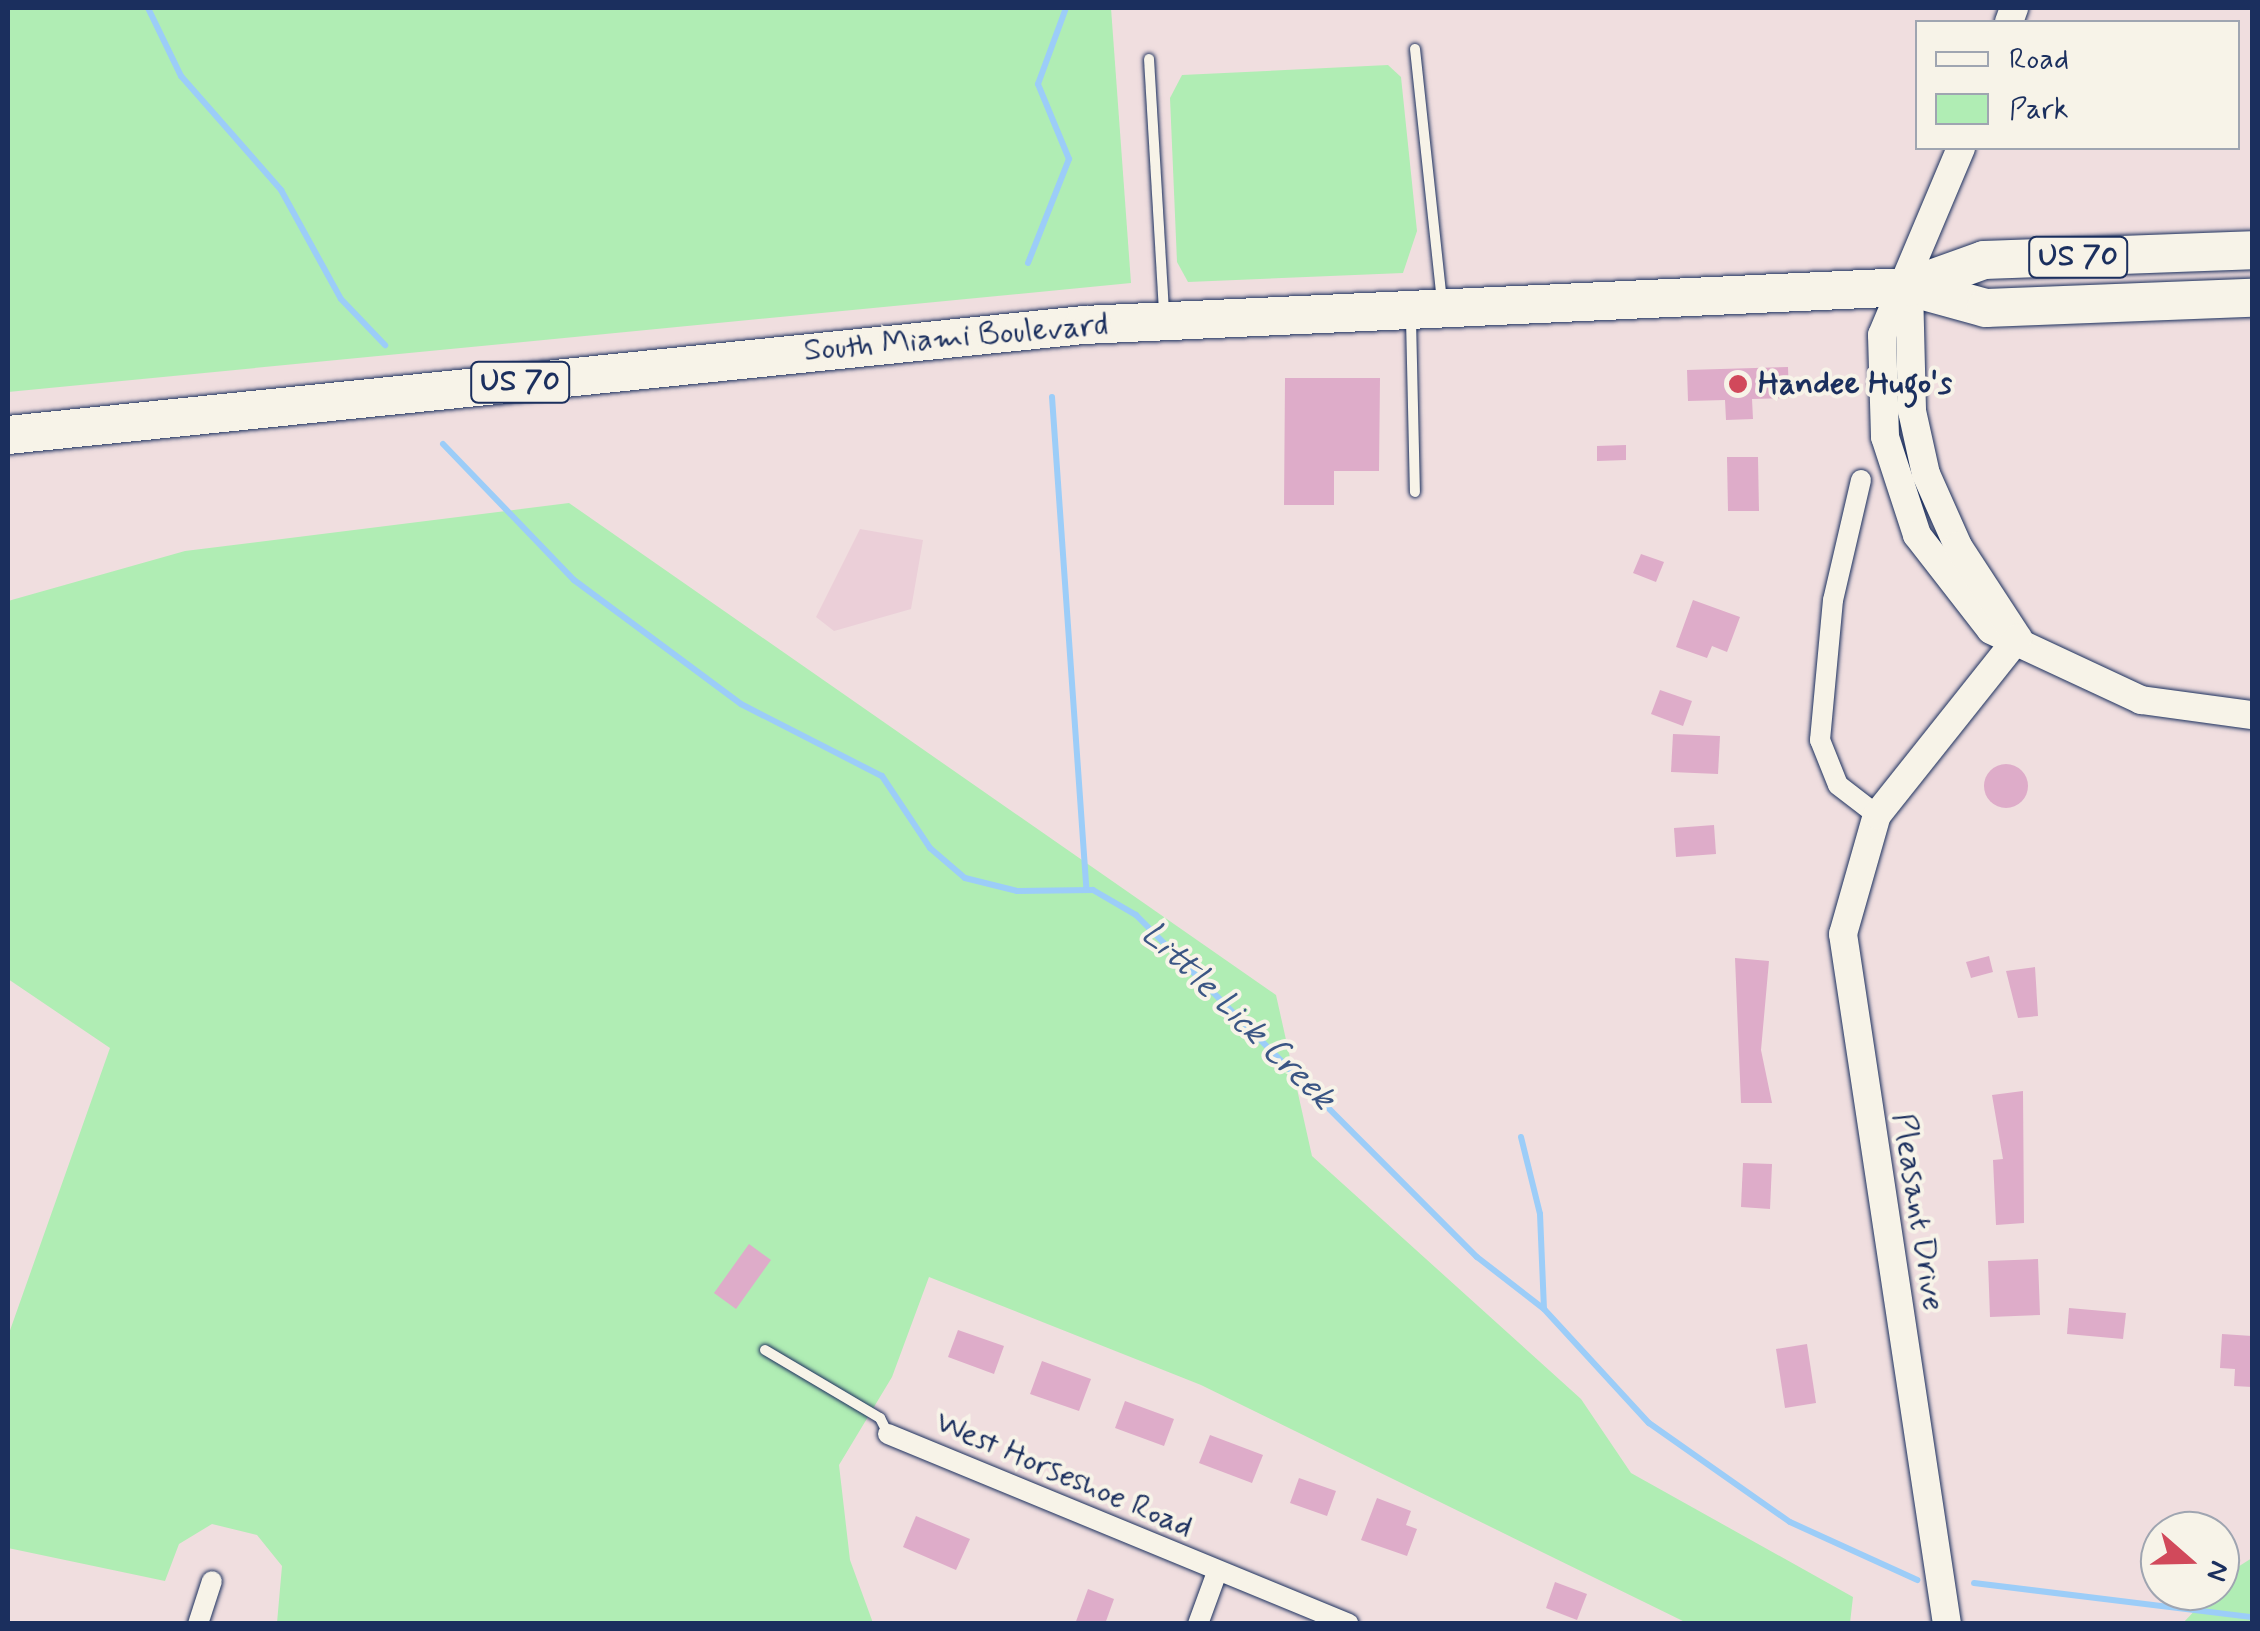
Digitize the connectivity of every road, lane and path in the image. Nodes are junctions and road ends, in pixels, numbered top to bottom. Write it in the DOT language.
graph roads {
  1 [pos="1416,49"];
  2 [pos="1148,59"];
  3 [pos="1961,150"];
  4 [pos="2252,250"];
  5 [pos="1909,287"];
  6 [pos="2252,298"];
  7 [pos="1426,307"];
  8 [pos="1164,320"];
  9 [pos="8,434"];
  10 [pos="1862,480"];
  11 [pos="1415,492"];
  12 [pos="2018,638"];
  13 [pos="2252,714"];
  14 [pos="1877,815"];
  15 [pos="764,1350"];
  16 [pos="888,1434"];
  17 [pos="1218,1572"];
  18 [pos="212,1580"];
  19 [pos="198,1624"];
  20 [pos="1198,1624"];
  21 [pos="1348,1624"];
  22 [pos="1947,1624"];
  1 -- 7 [label="lane"];
  2 -- 8 [label="lane"];
  3 -- 5 [label="street"];
  4 -- 5 [label="highway, South Miami Boulevard / US 70"];
  5 -- 6 [label="highway, South Miami Boulevard / US 70"];
  5 -- 7 [label="highway, South Miami Boulevard / US 70"];
  5 -- 12 [label="street"];
  7 -- 8 [label="highway, South Miami Boulevard / US 70"];
  7 -- 11 [label="lane"];
  8 -- 9 [label="highway, South Miami Boulevard / US 70"];
  10 -- 14 [label="street"];
  12 -- 13 [label="street"];
  12 -- 14 [label="street, Pleasant Drive"];
  14 -- 22 [label="street, Pleasant Drive"];
  15 -- 16 [label="lane"];
  16 -- 17 [label="street, West Horseshoe Road"];
  17 -- 20 [label="street"];
  17 -- 21 [label="street, West Horseshoe Road"];
  18 -- 19 [label="street"];
}
